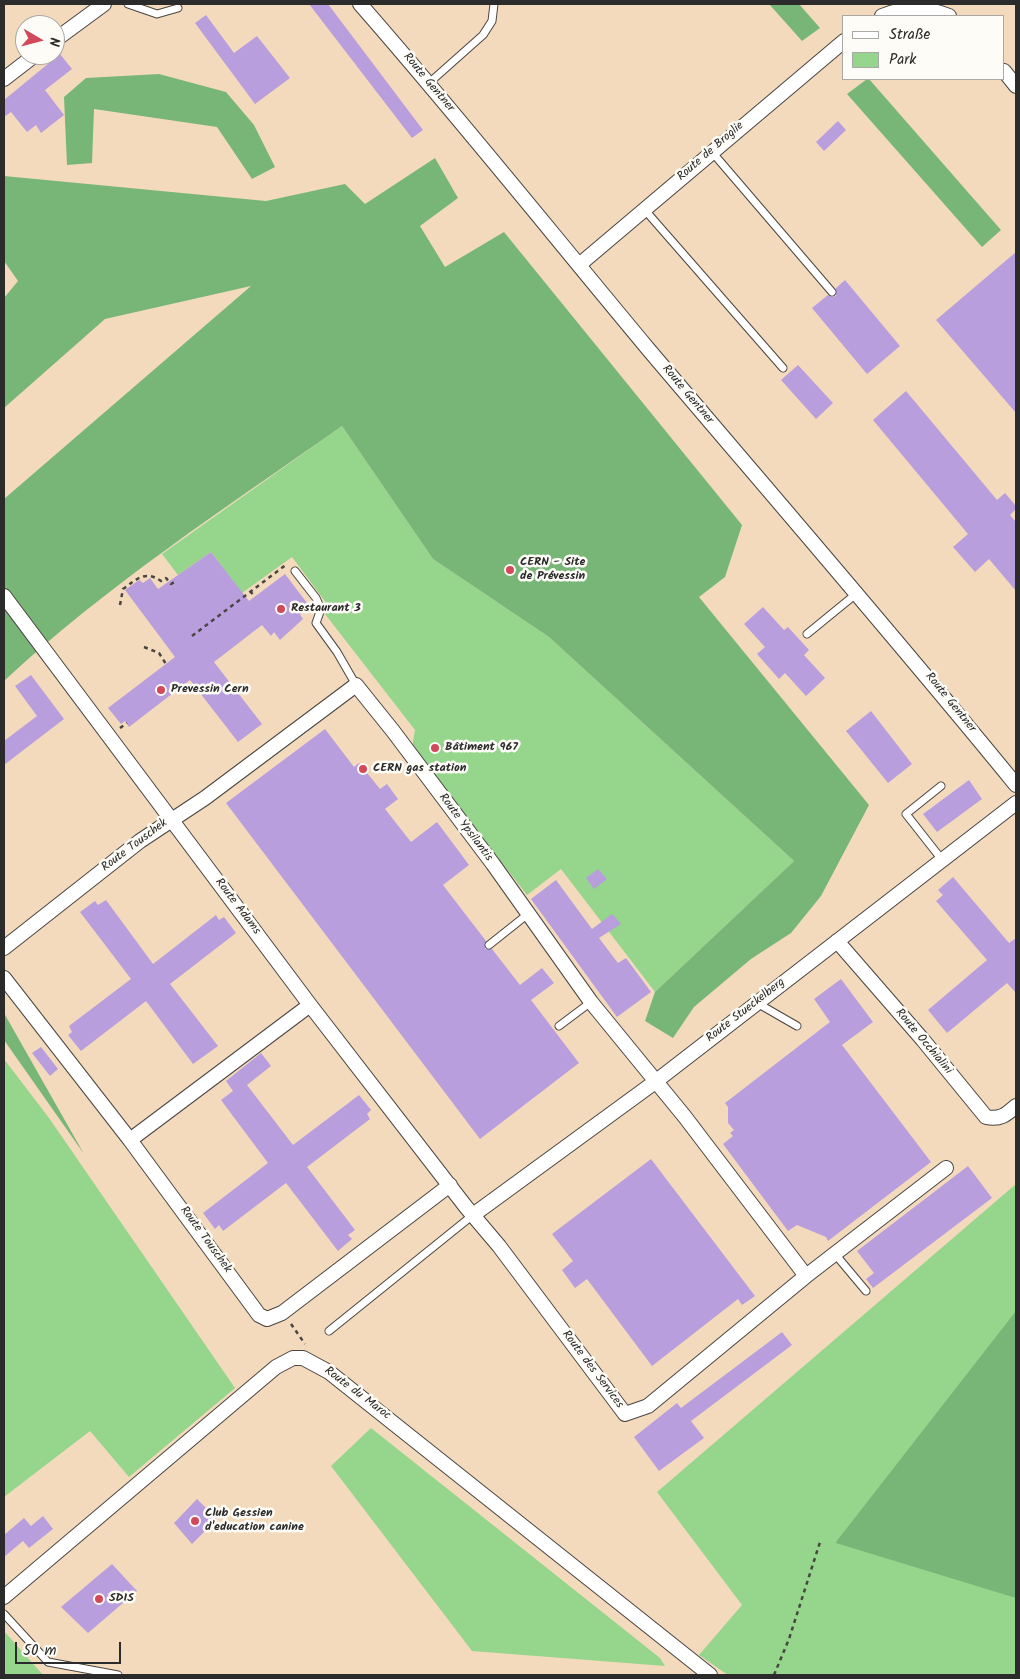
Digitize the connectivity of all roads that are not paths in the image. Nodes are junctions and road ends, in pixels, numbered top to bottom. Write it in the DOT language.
graph roads {
  1 [pos="104,4"];
  2 [pos="128,4"];
  3 [pos="360,4"];
  4 [pos="494,4"];
  5 [pos="922,6"];
  6 [pos="178,8"];
  7 [pos="884,15"];
  8 [pos="946,15"];
  9 [pos="65,33"];
  10 [pos="842,43"];
  11 [pos="22,65"];
  12 [pos="1005,72"];
  13 [pos="4,78"];
  14 [pos="429,83"];
  15 [pos="1016,86"];
  16 [pos="712,152"];
  17 [pos="644,209"];
  18 [pos="578,265"];
  19 [pos="832,292"];
  20 [pos="783,368"];
  21 [pos="295,570"];
  22 [pos="856,594"];
  23 [pos="4,596"];
  24 [pos="807,634"];
  25 [pos="356,685"];
  26 [pos="1016,784"];
  27 [pos="941,786"];
  28 [pos="1016,803"];
  29 [pos="171,819"];
  30 [pos="943,862"];
  31 [pos="528,914"];
  32 [pos="837,941"];
  33 [pos="489,944"];
  34 [pos="4,948"];
  35 [pos="4,978"];
  36 [pos="591,1002"];
  37 [pos="756,1003"];
  38 [pos="310,1005"];
  39 [pos="559,1026"];
  40 [pos="797,1026"];
  41 [pos="655,1082"];
  42 [pos="1016,1106"];
  43 [pos="130,1140"];
  44 [pos="946,1168"];
  45 [pos="450,1185"];
  46 [pos="474,1215"];
  47 [pos="835,1254"];
  48 [pos="806,1276"];
  49 [pos="866,1291"];
  50 [pos="329,1331"];
  51 [pos="4,1597"];
  52 [pos="4,1614"];
  53 [pos="118,1675"];
  54 [pos="710,1675"];
  1 -- 9 [label="street"];
  2 -- 6 [label="lane"];
  3 -- 14 [label="street, Route Gentner"];
  4 -- 14 [label="lane"];
  5 -- 7 [label="street"];
  5 -- 8 [label="street"];
  10 -- 16 [label="street, Route de Broglie"];
  11 -- 13 [label="street"];
  12 -- 15 [label="street"];
  14 -- 18 [label="street, Route Gentner"];
  16 -- 17 [label="street, Route de Broglie"];
  16 -- 19 [label="lane"];
  17 -- 18 [label="street, Route de Broglie"];
  17 -- 20 [label="lane"];
  18 -- 22 [label="street, Route Gentner"];
  21 -- 25 [label="lane"];
  22 -- 24 [label="lane"];
  22 -- 26 [label="street, Route Gentner"];
  23 -- 29 [label="street, Route Adams"];
  25 -- 29 [label="street"];
  25 -- 31 [label="street, Route Ypsilantis"];
  27 -- 30 [label="lane"];
  28 -- 30 [label="street, Route Stueckelberg"];
  29 -- 34 [label="street, Route Touschek"];
  29 -- 38 [label="street, Route Adams"];
  30 -- 32 [label="street, Route Stueckelberg"];
  31 -- 33 [label="lane"];
  31 -- 36 [label="street, Route Ypsilantis"];
  32 -- 37 [label="street, Route Stueckelberg"];
  32 -- 42 [label="street, Route Occhialini"];
  35 -- 43 [label="street, Route Touschek"];
  36 -- 39 [label="lane"];
  36 -- 41 [label="street, Route Ypsilantis"];
  37 -- 40 [label="lane"];
  37 -- 41 [label="street, Route Stueckelberg"];
  38 -- 43 [label="street"];
  38 -- 45 [label="street, Route Adams"];
  41 -- 46 [label="street, Route Stueckelberg"];
  41 -- 48 [label="street"];
  43 -- 45 [label="street, Route Touschek"];
  44 -- 47 [label="street, Route des Services"];
  45 -- 46 [label="street, Route Adams"];
  46 -- 48 [label="street, Route des Services"];
  46 -- 50 [label="lane"];
  47 -- 48 [label="street, Route des Services"];
  47 -- 49 [label="lane"];
  51 -- 54 [label="street, Route du Maroc"];
  52 -- 53 [label="lane"];
}
